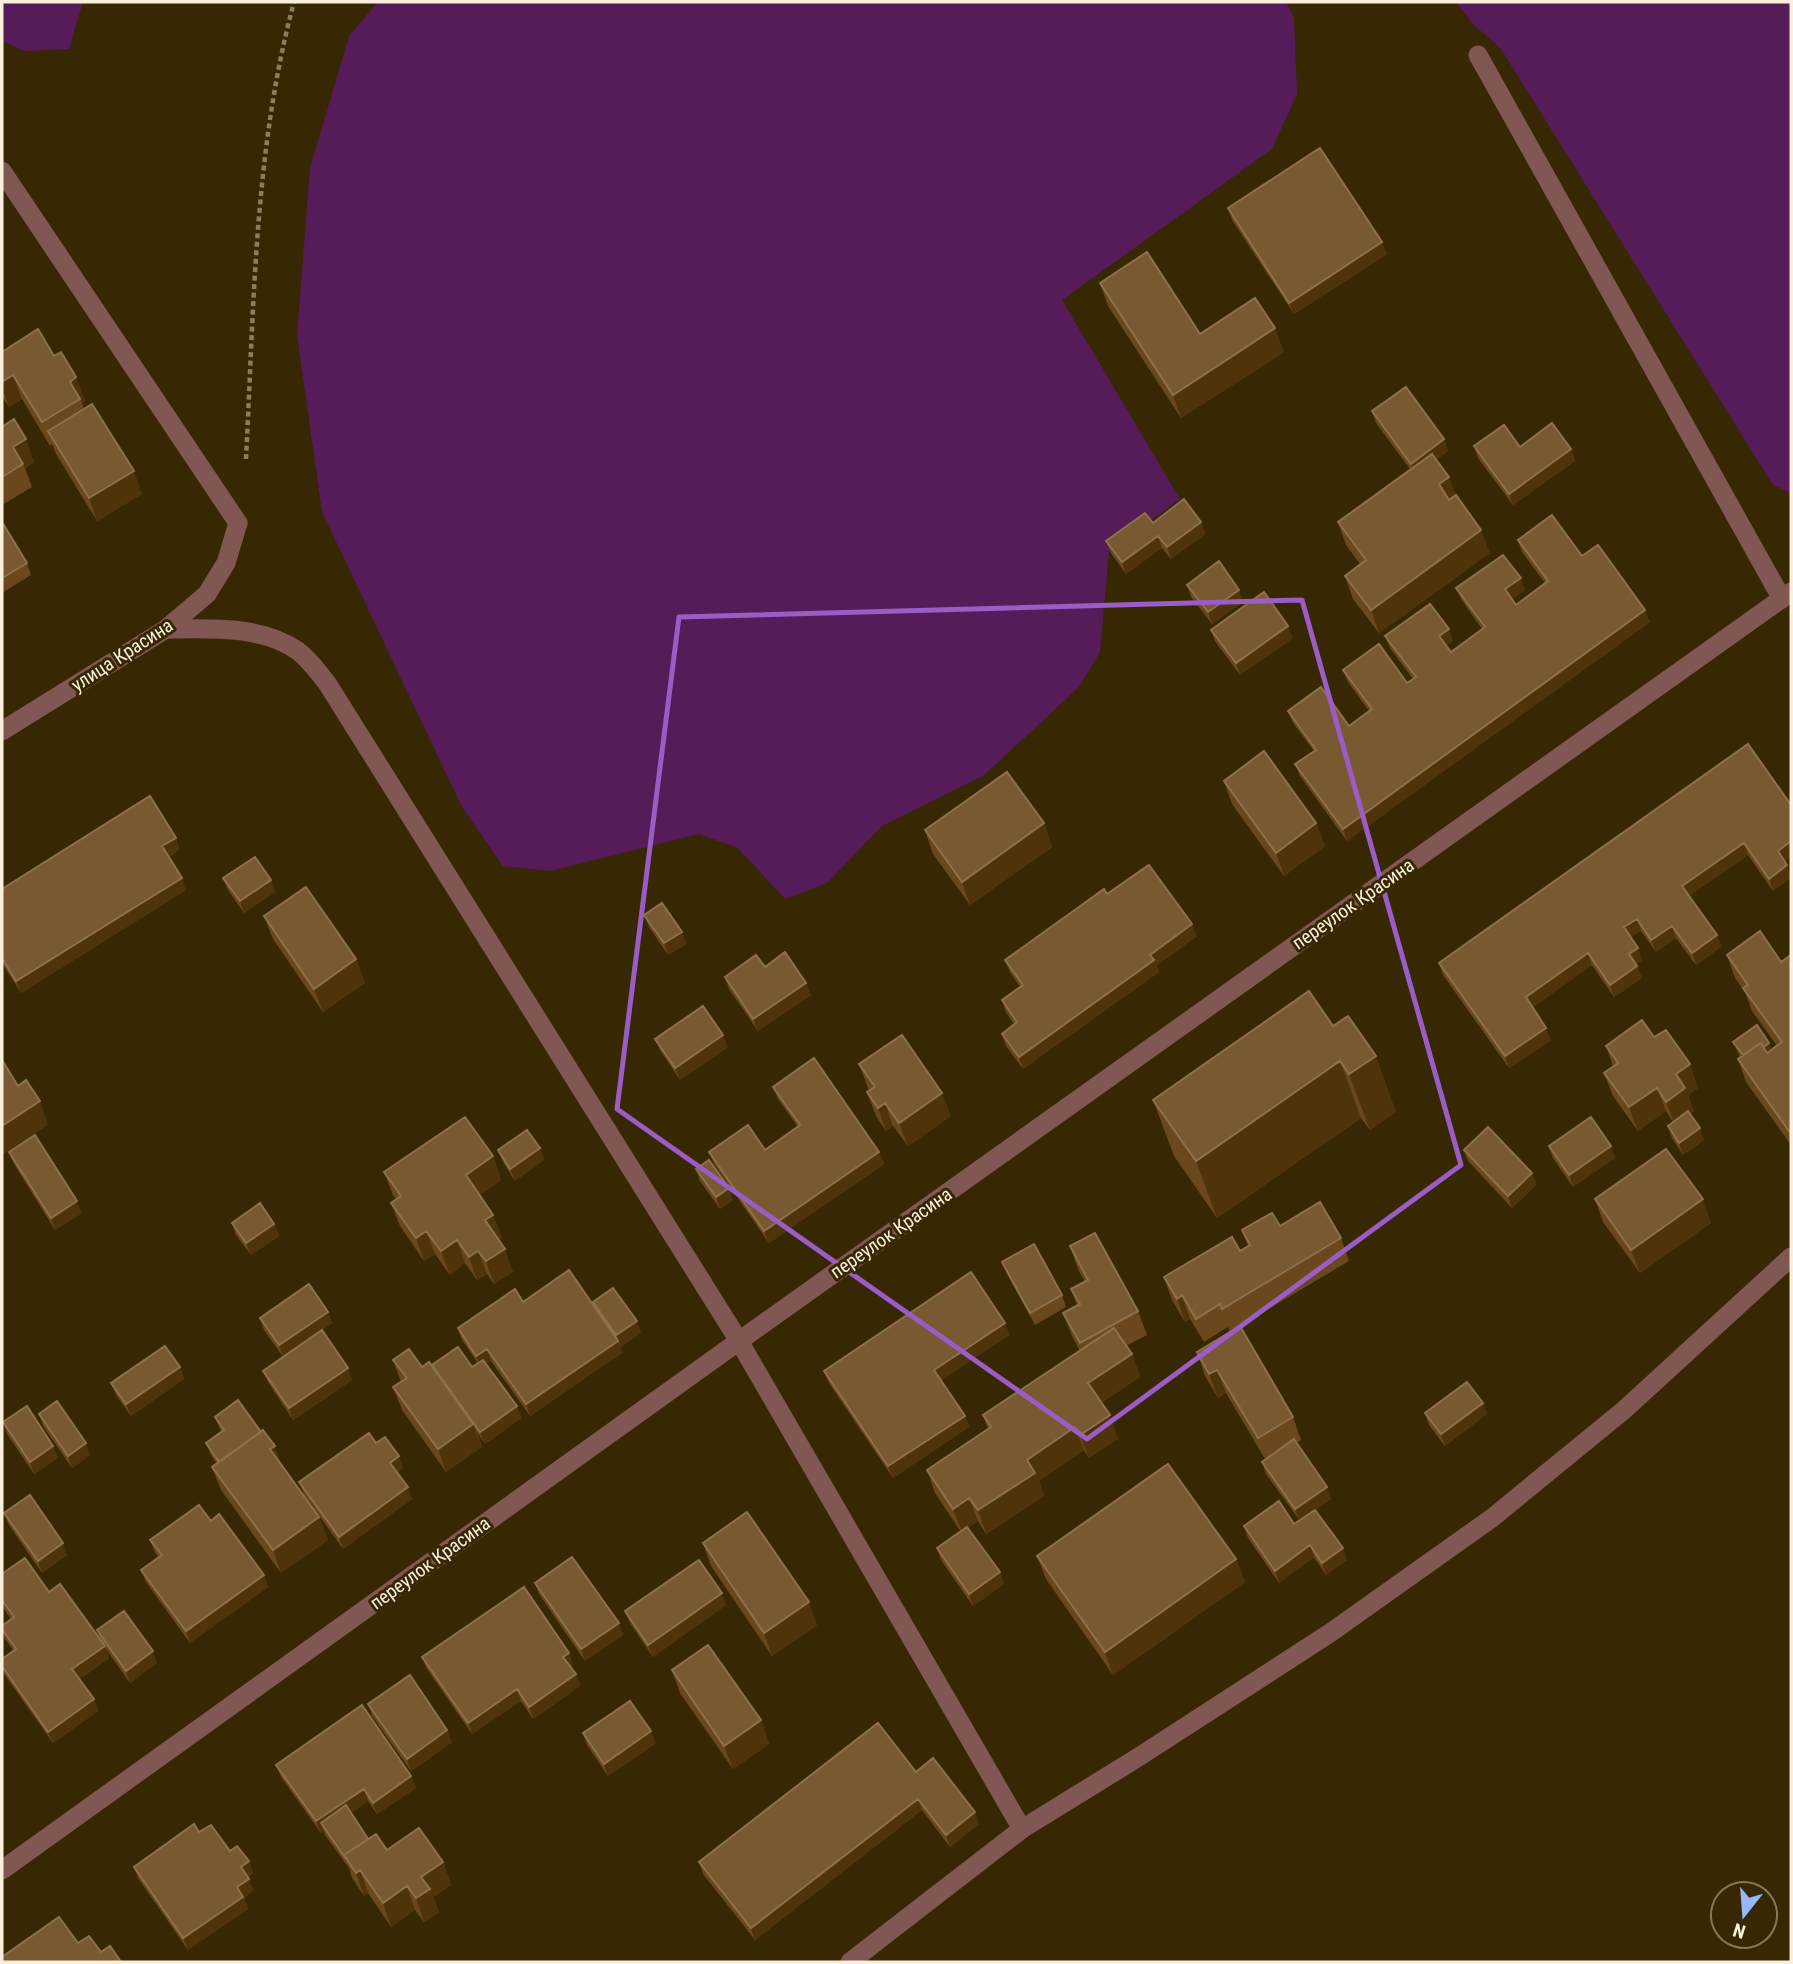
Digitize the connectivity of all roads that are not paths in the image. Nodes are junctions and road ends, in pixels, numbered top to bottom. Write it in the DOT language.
graph roads {
  1 [pos="1478,55"];
  2 [pos="2,171"];
  3 [pos="1787,595"];
  4 [pos="166,629"];
  5 [pos="2,731"];
  6 [pos="1791,1257"];
  7 [pos="739,1341"];
  8 [pos="1022,1829"];
  9 [pos="2,1870"];
  10 [pos="850,1962"];
  1 -- 3 [label="street"];
  2 -- 4 [label="street, улица Красина"];
  3 -- 7 [label="street, переулок Красина"];
  4 -- 5 [label="street, улица Красина"];
  4 -- 7 [label="street"];
  6 -- 8 [label="street"];
  7 -- 8 [label="street"];
  7 -- 9 [label="street, переулок Красина"];
  8 -- 10 [label="street"];
}
